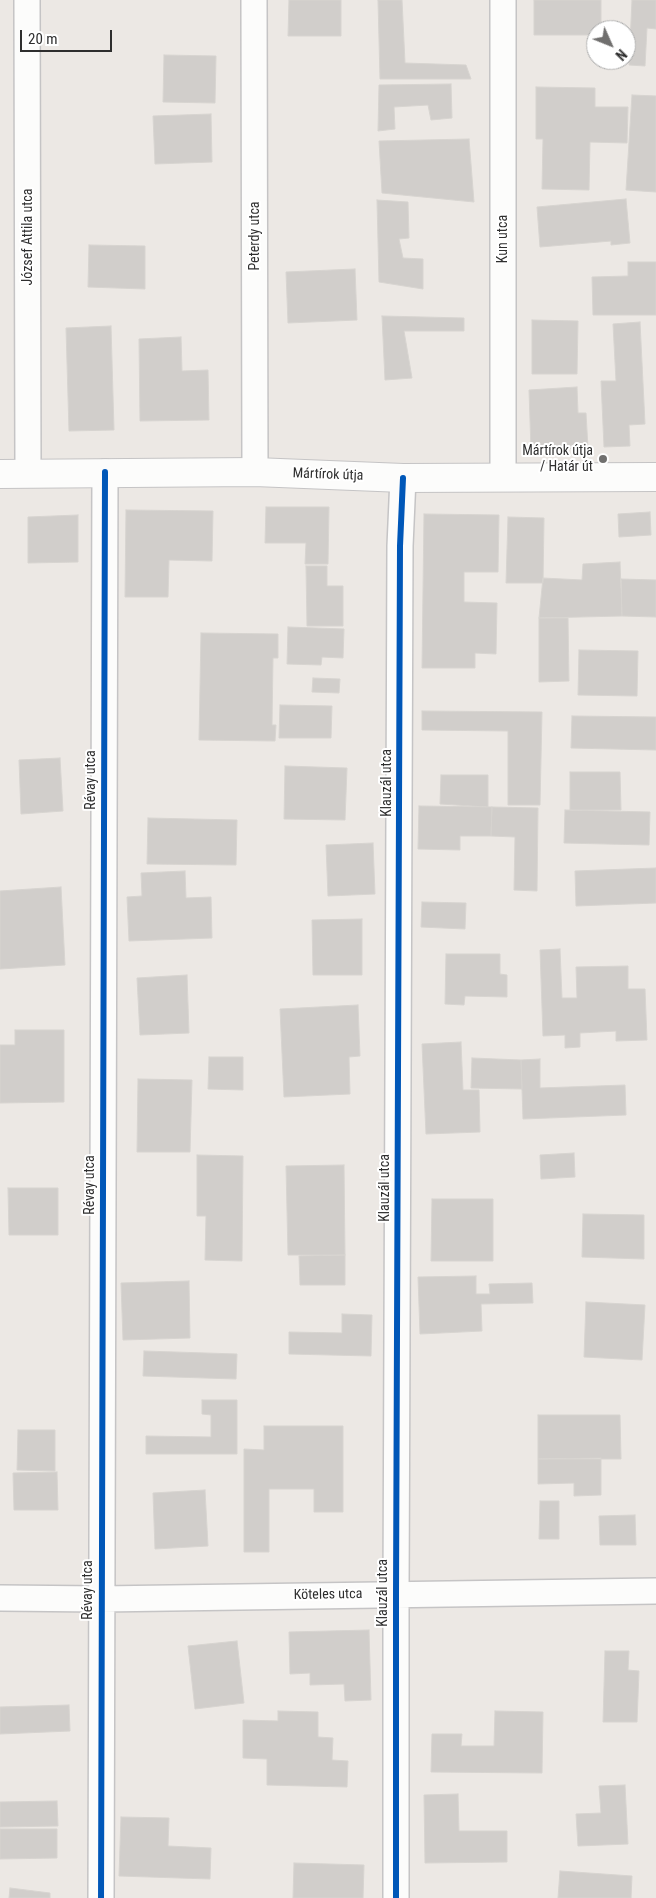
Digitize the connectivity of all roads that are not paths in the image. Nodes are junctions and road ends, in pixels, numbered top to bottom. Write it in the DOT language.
graph roads {
  1 [pos="28,0"];
  2 [pos="254,0"];
  3 [pos="504,0"];
  4 [pos="105,472"];
  5 [pos="255,472"];
  6 [pos="0,474"];
  7 [pos="28,474"];
  8 [pos="656,477"];
  9 [pos="403,478"];
  10 [pos="503,478"];
  11 [pos="656,1591"];
  12 [pos="396,1594"];
  13 [pos="0,1598"];
  14 [pos="101,1598"];
  15 [pos="101,1898"];
  16 [pos="396,1898"];
  1 -- 7 [label="street, József Attila utca"];
  2 -- 5 [label="street, Peterdy utca"];
  3 -- 10 [label="street, Kun utca"];
  4 -- 5 [label="street, Mártírok útja"];
  4 -- 7 [label="street, Mártírok útja"];
  4 -- 14 [label="street, Révay utca"];
  5 -- 9 [label="street, Mártírok útja"];
  6 -- 7 [label="street, Mártírok útja"];
  8 -- 10 [label="street, Mártírok útja"];
  9 -- 10 [label="street, Mártírok útja"];
  9 -- 12 [label="street, Klauzál utca"];
  11 -- 12 [label="street, Köteles utca"];
  12 -- 14 [label="street, Köteles utca"];
  12 -- 16 [label="street, Klauzál utca"];
  13 -- 14 [label="street, Köteles utca"];
  14 -- 15 [label="street, Révay utca"];
}
